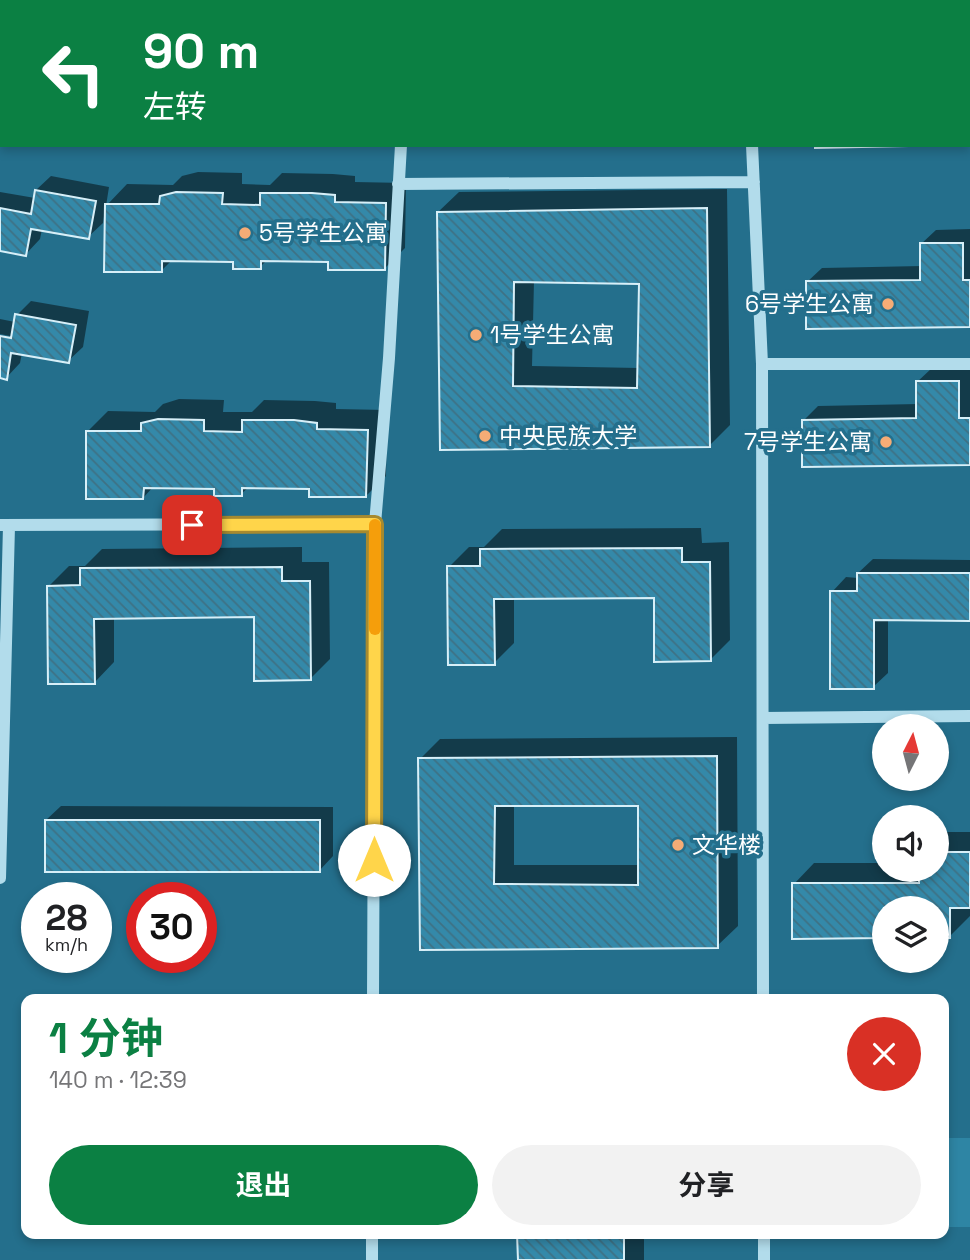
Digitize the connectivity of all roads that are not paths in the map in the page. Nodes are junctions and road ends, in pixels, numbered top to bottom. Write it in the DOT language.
graph roads {
  1 [pos="401,147"];
  2 [pos="752,147"];
  3 [pos="754,182"];
  4 [pos="398,184"];
  5 [pos="762,364"];
  6 [pos="970,364"];
  7 [pos="375,524"];
  8 [pos="4,526"];
  9 [pos="970,716"];
  10 [pos="763,718"];
  11 [pos="0,878"];
  12 [pos="373,994"];
  13 [pos="763,994"];
  14 [pos="372,1239"];
  15 [pos="764,1239"];
  16 [pos="372,1260"];
  17 [pos="764,1260"];
  1 -- 4 [label="street"];
  2 -- 3 [label="street"];
  3 -- 4 [label="street"];
  3 -- 5 [label="street"];
  4 -- 7 [label="street"];
  5 -- 6 [label="street"];
  5 -- 10 [label="street"];
  7 -- 8 [label="street"];
  7 -- 12 [label="street"];
  8 -- 11 [label="street"];
  9 -- 10 [label="street"];
  10 -- 13 [label="street"];
  14 -- 16 [label="street"];
  15 -- 17 [label="street"];
}
